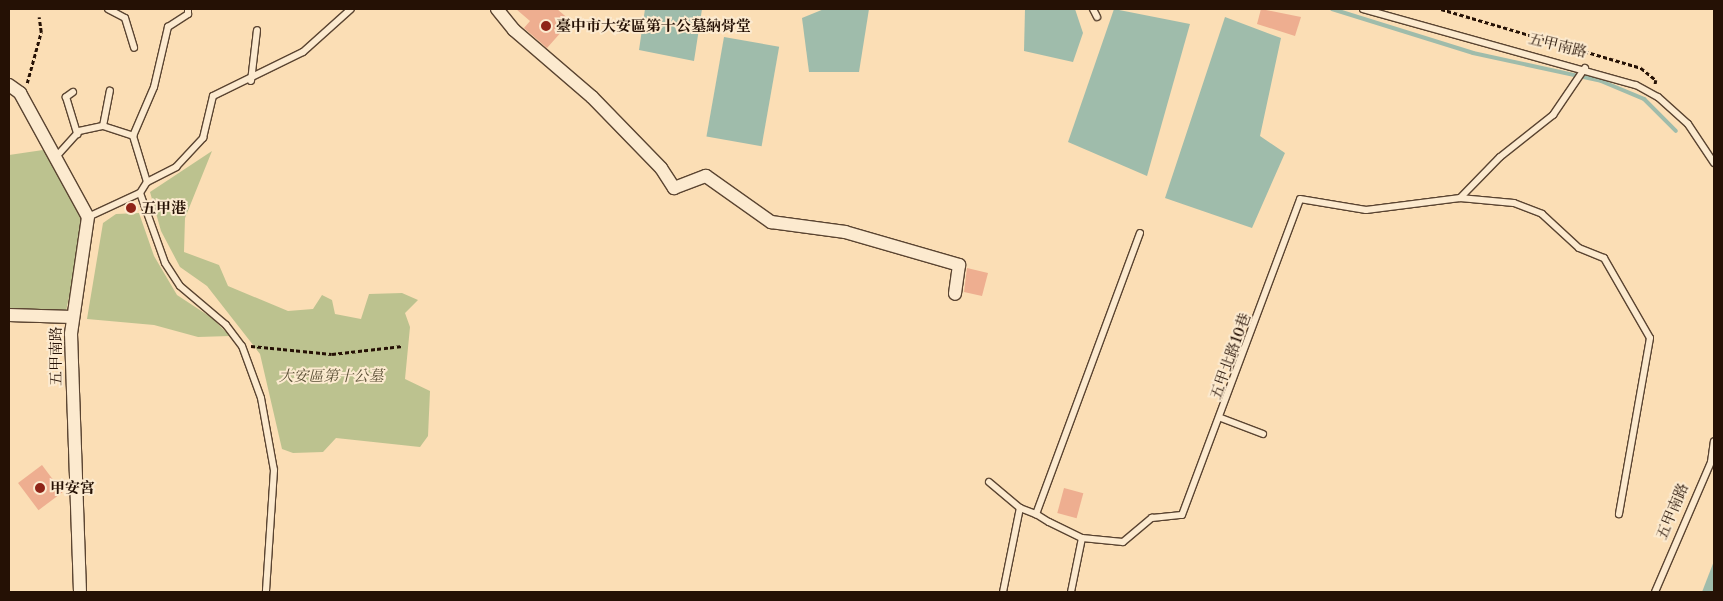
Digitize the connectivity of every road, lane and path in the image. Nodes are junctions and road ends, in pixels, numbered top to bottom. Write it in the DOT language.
graph roads {
  1 [pos="108,9"];
  2 [pos="188,9"];
  3 [pos="497,9"];
  4 [pos="1093,9"];
  5 [pos="1363,9"];
  6 [pos="1441,9"];
  7 [pos="347,10"];
  8 [pos="40,17"];
  9 [pos="1097,17"];
  10 [pos="258,30"];
  11 [pos="134,48"];
  12 [pos="1585,68"];
  13 [pos="251,81"];
  14 [pos="9,85"];
  15 [pos="110,91"];
  16 [pos="73,92"];
  17 [pos="20,93"];
  18 [pos="1655,95"];
  19 [pos="103,126"];
  20 [pos="77,134"];
  21 [pos="133,136"];
  22 [pos="55,158"];
  23 [pos="1714,163"];
  24 [pos="147,182"];
  25 [pos="140,194"];
  26 [pos="1460,198"];
  27 [pos="88,217"];
  28 [pos="1140,233"];
  29 [pos="955,294"];
  30 [pos="9,315"];
  31 [pos="72,317"];
  32 [pos="242,346"];
  33 [pos="403,346"];
  34 [pos="1220,418"];
  35 [pos="1263,434"];
  36 [pos="1714,441"];
  37 [pos="989,482"];
  38 [pos="1020,508"];
  39 [pos="1036,514"];
  40 [pos="1619,514"];
  41 [pos="1082,538"];
  42 [pos="80,592"];
  43 [pos="266,592"];
  44 [pos="1003,592"];
  45 [pos="1071,592"];
  46 [pos="1655,592"];
  1 -- 11 [label="lane"];
  2 -- 21 [label="lane"];
  3 -- 29 [label="street"];
  4 -- 9 [label="lane"];
  5 -- 12 [label="lane, 五甲南路"];
  6 -- 18 [label="path"];
  7 -- 13 [label="lane"];
  8 -- 17 [label="path"];
  10 -- 13 [label="lane"];
  12 -- 18 [label="lane, 五甲南路"];
  12 -- 26 [label="lane"];
  13 -- 24 [label="lane"];
  14 -- 17 [label="street"];
  15 -- 19 [label="lane"];
  16 -- 20 [label="lane"];
  17 -- 22 [label="street"];
  18 -- 23 [label="lane, 五甲南路"];
  19 -- 20 [label="lane"];
  19 -- 21 [label="lane"];
  20 -- 22 [label="lane"];
  21 -- 24 [label="lane"];
  22 -- 27 [label="street"];
  24 -- 25 [label="lane"];
  25 -- 27 [label="lane"];
  25 -- 32 [label="lane"];
  26 -- 34 [label="lane, 五甲北路10巷"];
  26 -- 40 [label="lane, 五甲北路10巷"];
  27 -- 31 [label="street, 五甲南路"];
  28 -- 39 [label="lane"];
  30 -- 31 [label="street"];
  31 -- 42 [label="street, 五甲南路"];
  32 -- 33 [label="path"];
  32 -- 43 [label="lane"];
  34 -- 35 [label="lane"];
  34 -- 41 [label="lane, 五甲北路10巷"];
  36 -- 46 [label="lane, 五甲南路"];
  37 -- 38 [label="lane"];
  38 -- 39 [label="lane"];
  38 -- 44 [label="lane"];
  39 -- 41 [label="lane"];
  41 -- 45 [label="lane"];
}
